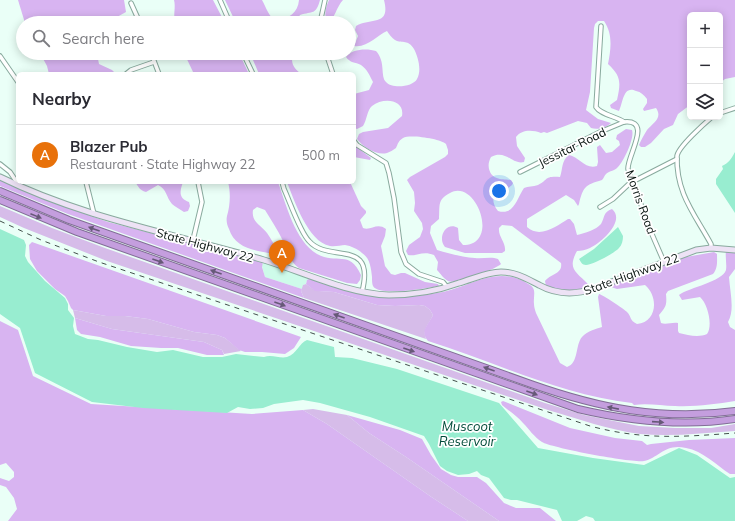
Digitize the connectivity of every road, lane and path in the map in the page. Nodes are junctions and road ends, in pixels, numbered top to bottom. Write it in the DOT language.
graph roads {
  1 [pos="220,0"];
  2 [pos="325,0"];
  3 [pos="131,3"];
  4 [pos="137,16"];
  5 [pos="227,16"];
  6 [pos="322,16"];
  7 [pos="601,26"];
  8 [pos="0,56"];
  9 [pos="247,60"];
  10 [pos="328,60"];
  11 [pos="154,62"];
  12 [pos="128,72"];
  13 [pos="158,72"];
  14 [pos="252,72"];
  15 [pos="332,72"];
  16 [pos="16,79"];
  17 [pos="735,108"];
  18 [pos="723,112"];
  19 [pos="709,120"];
  20 [pos="624,122"];
  21 [pos="356,144"];
  22 [pos="677,159"];
  23 [pos="0,164"];
  24 [pos="520,172"];
  25 [pos="0,177"];
  26 [pos="16,181"];
  27 [pos="632,182"];
  28 [pos="18,184"];
  29 [pos="86,184"];
  30 [pos="198,184"];
  31 [pos="283,184"];
  32 [pos="20,187"];
  33 [pos="0,191"];
  34 [pos="0,200"];
  35 [pos="600,207"];
  36 [pos="94,214"];
  37 [pos="193,240"];
  38 [pos="711,248"];
  39 [pos="735,250"];
  40 [pos="664,262"];
  41 [pos="447,287"];
  42 [pos="362,292"];
  43 [pos="735,411"];
  44 [pos="735,419"];
  1 -- 5 [label="street"];
  2 -- 6 [label="street"];
  3 -- 4 [label="street"];
  7 -- 20 [label="street, Morris Road"];
  8 -- 16 [label="street"];
  9 -- 14 [label="street"];
  10 -- 15 [label="street"];
  11 -- 12 [label="street"];
  11 -- 13 [label="street"];
  17 -- 18 [label="street"];
  19 -- 22 [label="street"];
  20 -- 24 [label="street, Jessitar Road"];
  20 -- 27 [label="street, Morris Road"];
  21 -- 41 [label="street"];
  22 -- 27 [label="street"];
  22 -- 38 [label="street"];
  23 -- 26 [label="street"];
  25 -- 32 [label="main road, State Highway 22"];
  27 -- 35 [label="street"];
  27 -- 40 [label="street, Morris Road"];
  28 -- 32 [label="street"];
  29 -- 36 [label="street"];
  30 -- 37 [label="street"];
  31 -- 42 [label="street"];
  32 -- 36 [label="main road, State Highway 22"];
  43 -- 33 [label="highway, one-way"];
  34 -- 44 [label="highway, one-way"];
  36 -- 37 [label="main road, State Highway 22"];
  37 -- 42 [label="main road, State Highway 22"];
  38 -- 39 [label="main road, State Highway 22"];
  38 -- 40 [label="main road, State Highway 22"];
  40 -- 41 [label="main road, State Highway 22"];
  41 -- 42 [label="main road, State Highway 22"];
}
